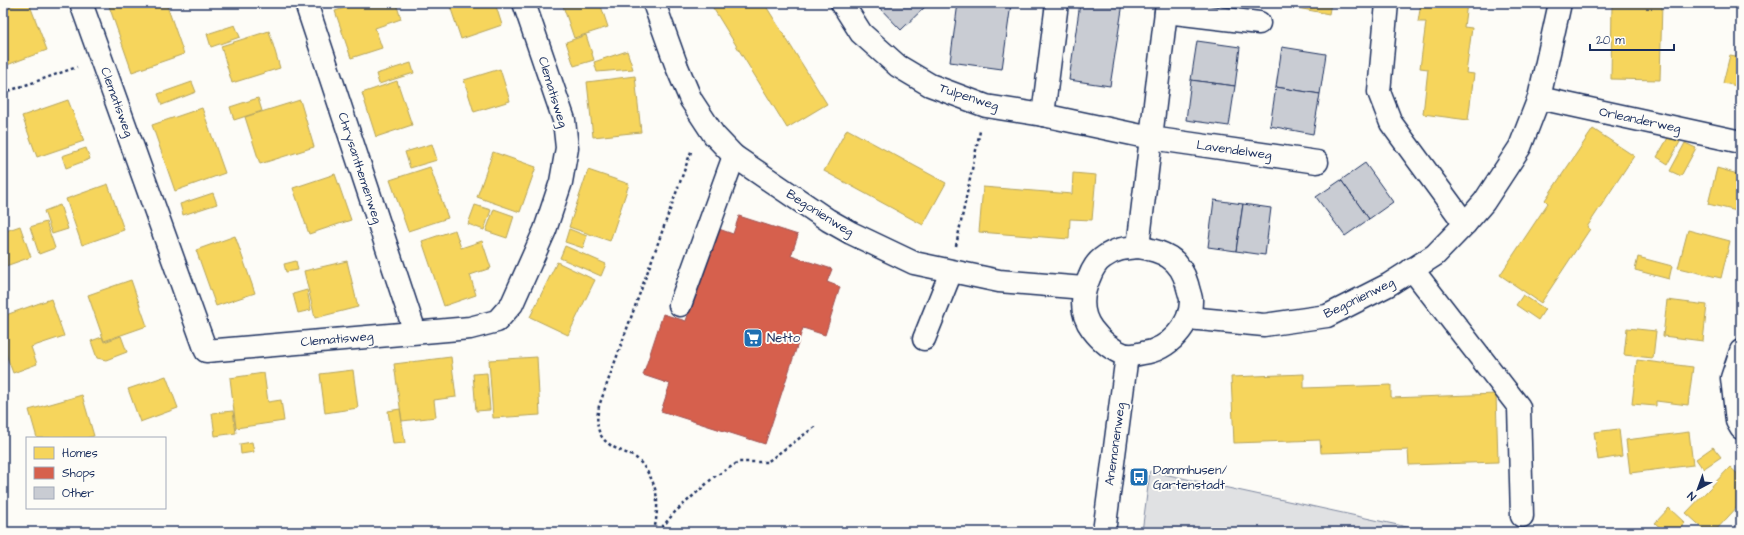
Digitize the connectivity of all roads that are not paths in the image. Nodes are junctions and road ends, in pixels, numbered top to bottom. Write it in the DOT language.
graph roads {
  1 [pos="81,3"];
  2 [pos="306,3"];
  3 [pos="524,3"];
  4 [pos="654,3"];
  5 [pos="842,3"];
  6 [pos="1057,3"];
  7 [pos="1387,3"];
  8 [pos="1560,3"];
  9 [pos="1166,8"];
  10 [pos="1259,23"];
  11 [pos="1539,98"];
  12 [pos="1043,115"];
  13 [pos="1151,138"];
  14 [pos="1741,142"];
  15 [pos="734,156"];
  16 [pos="1317,162"];
  17 [pos="1464,224"];
  18 [pos="1138,247"];
  19 [pos="1412,269"];
  20 [pos="950,272"];
  21 [pos="1084,288"];
  22 [pos="680,305"];
  23 [pos="1188,318"];
  24 [pos="415,332"];
  25 [pos="924,339"];
  26 [pos="1741,351"];
  27 [pos="1127,355"];
  28 [pos="1741,428"];
  29 [pos="1522,516"];
  30 [pos="1104,532"];
  1 -- 24 [label="street, Clematisweg"];
  2 -- 24 [label="street, Chrysanthemenweg"];
  3 -- 24 [label="street, Clematisweg"];
  4 -- 15 [label="street, Begonienweg"];
  5 -- 12 [label="street, Tulpenweg"];
  6 -- 12 [label="street"];
  7 -- 17 [label="street"];
  8 -- 11 [label="street, Begonienweg"];
  9 -- 10 [label="street"];
  9 -- 13 [label="street"];
  11 -- 14 [label="street, Orleanderweg"];
  11 -- 17 [label="street, Begonienweg"];
  12 -- 13 [label="street, Tulpenweg"];
  13 -- 16 [label="street, Lavendelweg"];
  13 -- 18 [label="street"];
  15 -- 20 [label="street, Begonienweg"];
  15 -- 22 [label="street"];
  17 -- 19 [label="street, Begonienweg"];
  18 -- 21 [label="street"];
  18 -- 23 [label="street"];
  19 -- 23 [label="street, Begonienweg"];
  19 -- 29 [label="street"];
  20 -- 21 [label="street, Begonienweg"];
  20 -- 25 [label="street"];
  21 -- 27 [label="street"];
  23 -- 27 [label="street"];
  26 -- 28 [label="street"];
  27 -- 30 [label="street, Anemonenweg"];
}
